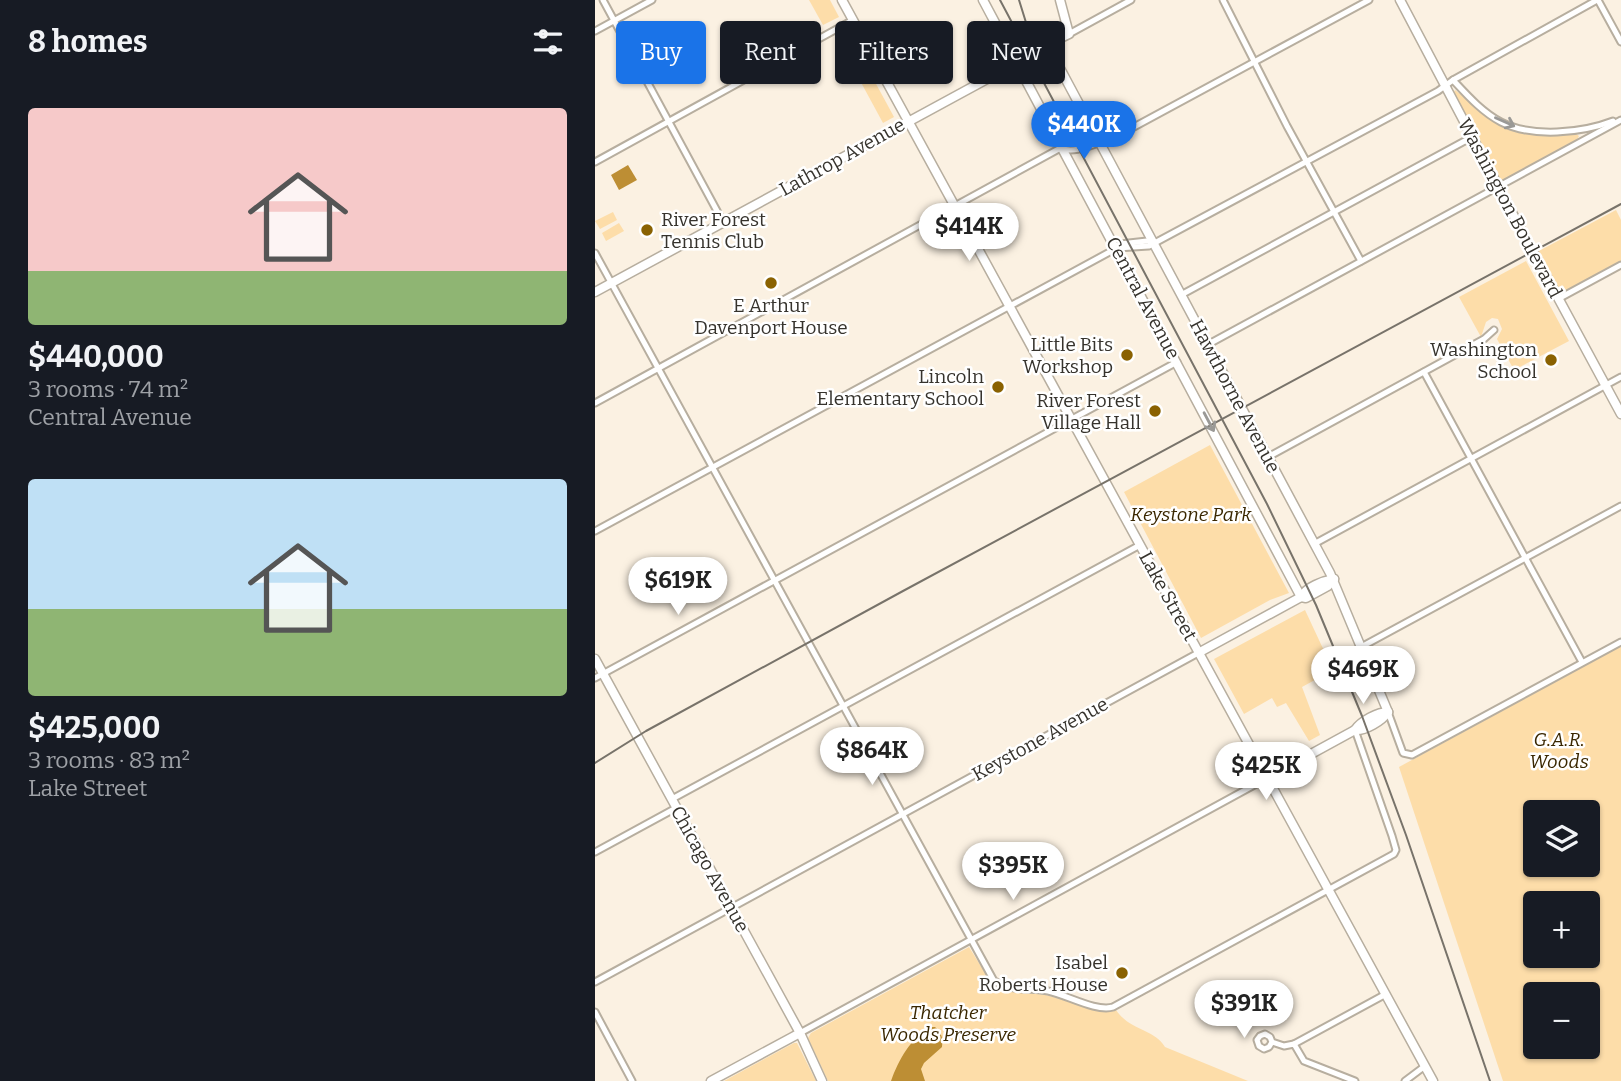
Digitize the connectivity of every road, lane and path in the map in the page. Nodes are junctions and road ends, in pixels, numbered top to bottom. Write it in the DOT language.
graph roads {
  1 [pos="603,0"];
  2 [pos="652,0"];
  3 [pos="842,0"];
  4 [pos="983,0"];
  5 [pos="1060,0"];
  6 [pos="1131,0"];
  7 [pos="1223,0"];
  8 [pos="1369,0"];
  9 [pos="1400,0"];
  10 [pos="1597,0"];
  11 [pos="853,20"];
  12 [pos="614,21"];
  13 [pos="994,21"];
  14 [pos="595,31"];
  15 [pos="1069,34"];
  16 [pos="1065,36"];
  17 [pos="1621,42"];
  18 [pos="1256,62"];
  19 [pos="1065,77"];
  20 [pos="1449,82"];
  21 [pos="977,84"];
  22 [pos="1028,84"];
  23 [pos="1621,119"];
  24 [pos="909,121"];
  25 [pos="669,122"];
  26 [pos="1472,137"];
  27 [pos="1100,142"];
  28 [pos="1063,148"];
  29 [pos="595,162"];
  30 [pos="1307,162"];
  31 [pos="1498,187"];
  32 [pos="955,206"];
  33 [pos="1334,212"];
  34 [pos="723,222"];
  35 [pos="1153,243"];
  36 [pos="1117,248"];
  37 [pos="595,253"];
  38 [pos="1361,261"];
  39 [pos="1621,265"];
  40 [pos="611,283"];
  41 [pos="595,292"];
  42 [pos="1181,295"];
  43 [pos="1558,299"];
  44 [pos="1009,306"];
  45 [pos="1494,330"];
  46 [pos="1207,345"];
  47 [pos="1177,362"];
  48 [pos="658,368"];
  49 [pos="1425,372"];
  50 [pos="1621,377"];
  51 [pos="1605,386"];
  52 [pos="595,403"];
  53 [pos="1621,414"];
  54 [pos="1072,420"];
  55 [pos="1268,457"];
  56 [pos="1471,458"];
  57 [pos="713,467"];
  58 [pos="1621,506"];
  59 [pos="595,531"];
  60 [pos="1314,544"];
  61 [pos="1140,545"];
  62 [pos="1525,558"];
  63 [pos="1334,579"];
  64 [pos="774,580"];
  65 [pos="1301,597"];
  66 [pos="1621,642"];
  67 [pos="1363,646"];
  68 [pos="1200,652"];
  69 [pos="595,659"];
  70 [pos="1582,663"];
  71 [pos="599,675"];
  72 [pos="843,705"];
  73 [pos="1388,712"];
  74 [pos="1355,730"];
  75 [pos="1269,777"];
  76 [pos="672,799"];
  77 [pos="676,808"];
  78 [pos="902,814"];
  79 [pos="595,852"];
  80 [pos="1329,889"];
  81 [pos="731,908"];
  82 [pos="971,939"];
  83 [pos="595,982"];
  84 [pos="1386,994"];
  85 [pos="595,1012"];
  86 [pos="800,1033"];
  87 [pos="1272,1042"];
  88 [pos="1294,1044"];
  89 [pos="1425,1066"];
  90 [pos="632,1081"];
  91 [pos="711,1081"];
  92 [pos="822,1081"];
  93 [pos="1355,1081"];
  94 [pos="1405,1081"];
  95 [pos="1433,1081"];
  1 -- 12 [label="street"];
  2 -- 12 [label="street"];
  3 -- 11 [label="street, Lake Street"];
  4 -- 13 [label="street, Central Avenue"];
  5 -- 15 [label="street"];
  6 -- 15 [label="street, Lathrop Avenue"];
  7 -- 18 [label="street"];
  8 -- 18 [label="street"];
  9 -- 20 [label="street, Washington Boulevard"];
  10 -- 17 [label="street"];
  10 -- 20 [label="street"];
  11 -- 24 [label="street, Lake Street"];
  11 -- 25 [label="street"];
  12 -- 14 [label="street"];
  12 -- 25 [label="street"];
  15 -- 16 [label="street, Lathrop Avenue"];
  18 -- 27 [label="street"];
  18 -- 30 [label="street"];
  19 -- 27 [label="street, Hawthorne Avenue"];
  20 -- 23 [label="street, one-way"];
  20 -- 26 [label="street, Washington Boulevard"];
  20 -- 30 [label="street"];
  21 -- 24 [label="street, Lathrop Avenue"];
  22 -- 28 [label="street, Central Avenue"];
  23 -- 31 [label="street"];
  24 -- 32 [label="street, Lake Street"];
  24 -- 34 [label="street, Lathrop Avenue"];
  25 -- 29 [label="street"];
  25 -- 34 [label="street"];
  26 -- 31 [label="street, Washington Boulevard"];
  26 -- 33 [label="street"];
  27 -- 28 [label="street"];
  27 -- 35 [label="street, Hawthorne Avenue"];
  28 -- 32 [label="street"];
  28 -- 36 [label="street, Central Avenue"];
  30 -- 33 [label="street"];
  30 -- 35 [label="street"];
  31 -- 38 [label="street"];
  31 -- 43 [label="street, Washington Boulevard"];
  32 -- 44 [label="street, Lake Street"];
  32 -- 48 [label="street"];
  33 -- 38 [label="street"];
  33 -- 42 [label="street"];
  34 -- 40 [label="street, Lathrop Avenue"];
  35 -- 36 [label="street"];
  35 -- 42 [label="street, Hawthorne Avenue"];
  36 -- 44 [label="street"];
  36 -- 47 [label="street, Central Avenue"];
  37 -- 40 [label="street"];
  38 -- 46 [label="street"];
  39 -- 43 [label="street"];
  40 -- 41 [label="street, Lathrop Avenue"];
  40 -- 48 [label="street"];
  42 -- 46 [label="street, Hawthorne Avenue"];
  43 -- 51 [label="street, Washington Boulevard"];
  44 -- 54 [label="street, Lake Street"];
  44 -- 57 [label="street"];
  45 -- 49 [label="street"];
  46 -- 55 [label="street, Hawthorne Avenue"];
  47 -- 54 [label="street"];
  47 -- 65 [label="street, Central Avenue, one-way"];
  48 -- 52 [label="street"];
  48 -- 57 [label="street"];
  49 -- 55 [label="street"];
  49 -- 56 [label="street"];
  50 -- 51 [label="street"];
  51 -- 53 [label="street, Washington Boulevard"];
  51 -- 56 [label="street"];
  54 -- 61 [label="street, Lake Street"];
  54 -- 64 [label="street"];
  55 -- 60 [label="street, Hawthorne Avenue"];
  56 -- 60 [label="street"];
  56 -- 62 [label="street"];
  57 -- 59 [label="street"];
  57 -- 64 [label="street"];
  58 -- 62 [label="street"];
  60 -- 63 [label="street, Hawthorne Avenue"];
  61 -- 68 [label="street, Lake Street"];
  61 -- 72 [label="street"];
  62 -- 67 [label="street"];
  62 -- 70 [label="street"];
  63 -- 65 [label="street, Keystone Avenue"];
  63 -- 67 [label="street, Hawthorne Avenue"];
  64 -- 71 [label="street"];
  64 -- 72 [label="street"];
  65 -- 68 [label="street, Keystone Avenue"];
  66 -- 70 [label="street"];
  67 -- 73 [label="street, Hawthorne Avenue"];
  68 -- 75 [label="street, Lake Street"];
  68 -- 78 [label="street, Keystone Avenue"];
  69 -- 71 [label="street, Chicago Avenue"];
  70 -- 73 [label="street, Hawthorne Avenue"];
  71 -- 76 [label="street, Chicago Avenue"];
  72 -- 76 [label="street"];
  72 -- 78 [label="street"];
  73 -- 74 [label="street"];
  74 -- 75 [label="street"];
  74 -- 80 [label="street"];
  75 -- 80 [label="street, Lake Street"];
  75 -- 82 [label="street"];
  76 -- 77 [label="street, Chicago Avenue"];
  77 -- 79 [label="street"];
  77 -- 81 [label="street, Chicago Avenue"];
  78 -- 81 [label="street, Keystone Avenue"];
  78 -- 82 [label="street"];
  80 -- 82 [label="street"];
  80 -- 84 [label="street, Lake Street"];
  81 -- 83 [label="street, Keystone Avenue"];
  81 -- 86 [label="street, Chicago Avenue"];
  82 -- 86 [label="street"];
  84 -- 88 [label="street"];
  84 -- 89 [label="street, Lake Street"];
  85 -- 90 [label="street"];
  86 -- 91 [label="street"];
  86 -- 92 [label="street, Chicago Avenue"];
  87 -- 88 [label="street"];
  88 -- 93 [label="street"];
  89 -- 94 [label="street"];
  89 -- 95 [label="street, Lake Street"];
}
